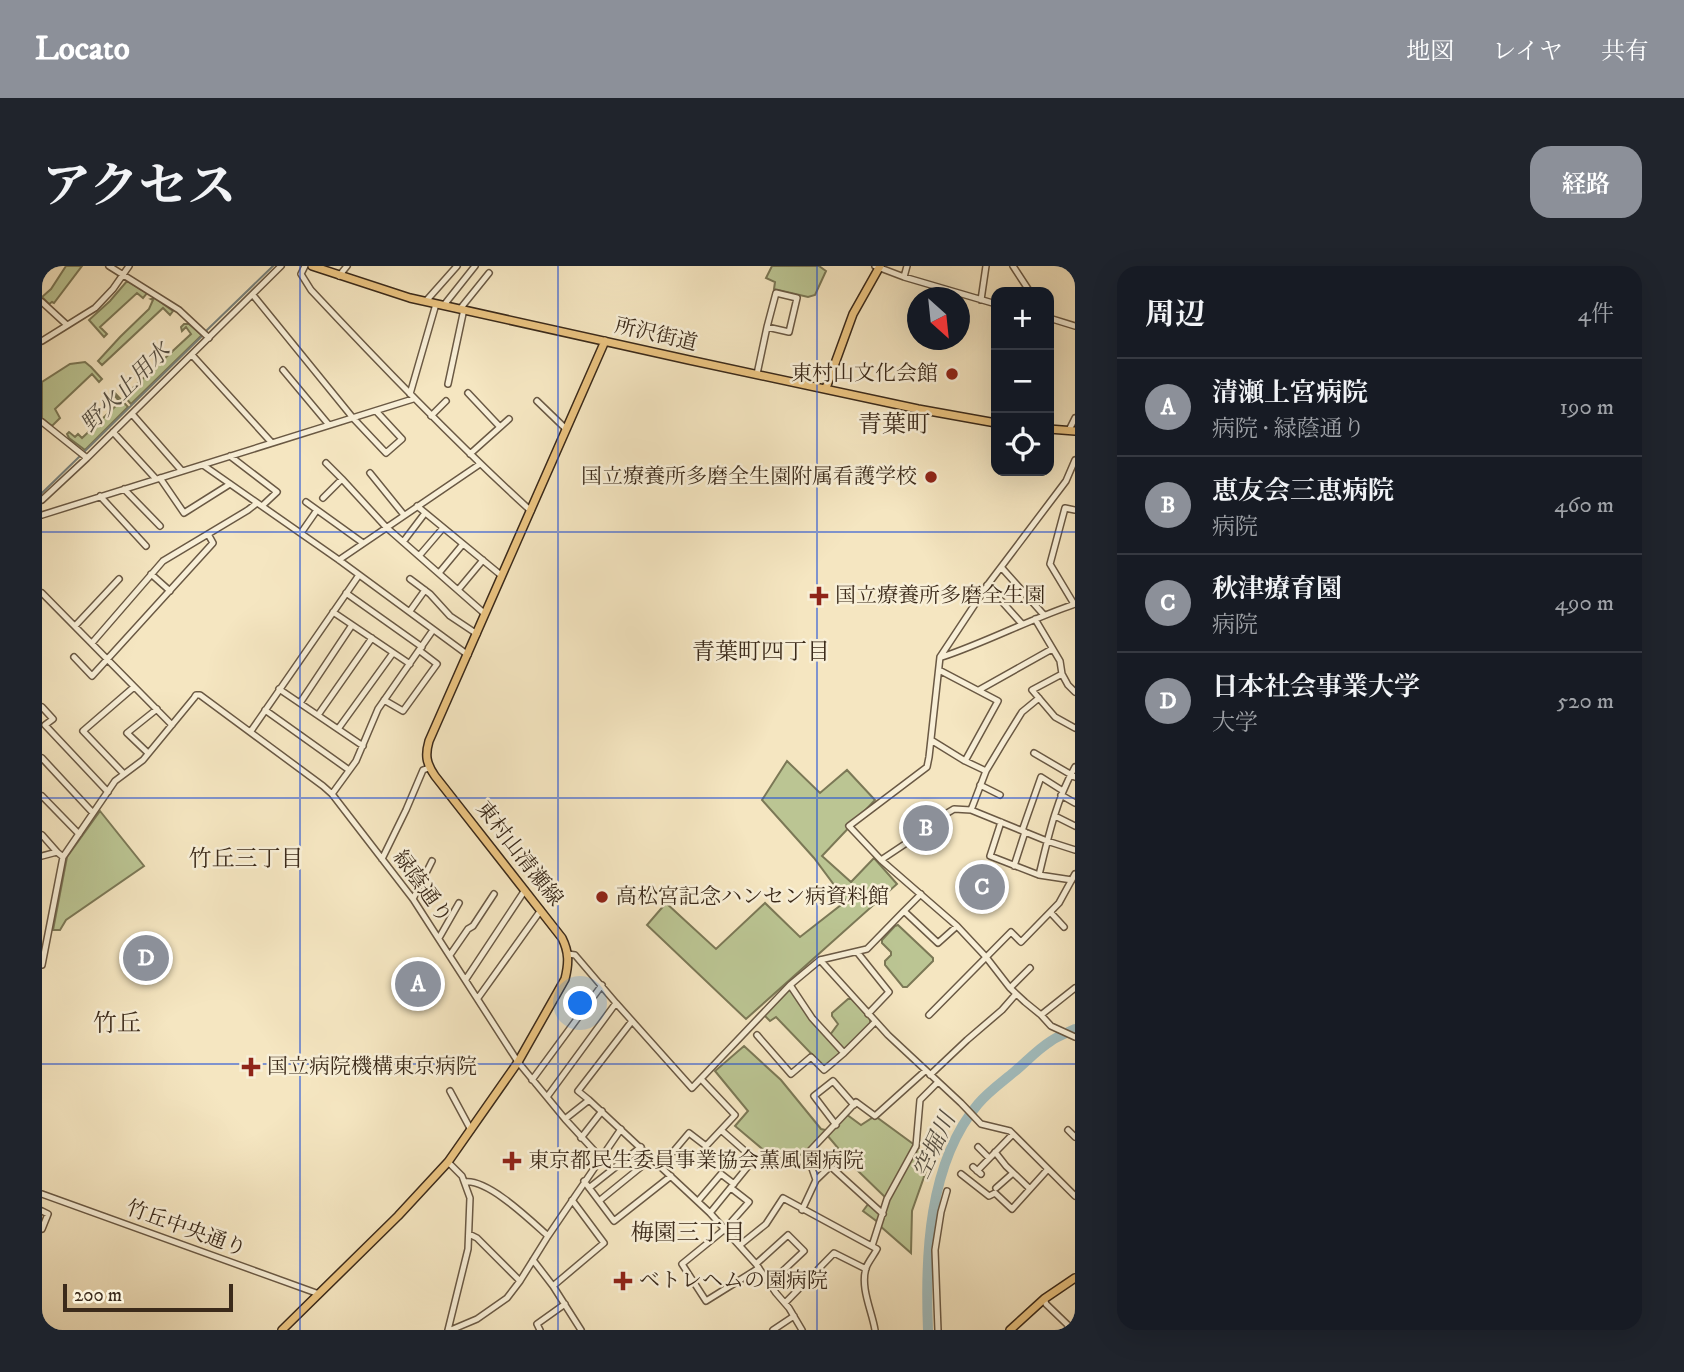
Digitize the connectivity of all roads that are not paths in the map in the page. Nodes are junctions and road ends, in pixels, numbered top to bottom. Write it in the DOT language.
graph roads {
  1 [pos="109,266"];
  2 [pos="129,266"];
  3 [pos="281,266"];
  4 [pos="305,266"];
  5 [pos="312,266"];
  6 [pos="347,266"];
  7 [pos="457,266"];
  8 [pos="475,266"];
  9 [pos="907,266"];
  10 [pos="986,266"];
  11 [pos="1013,266"];
  12 [pos="878,267"];
  13 [pos="489,273"];
  14 [pos="123,274"];
  15 [pos="339,276"];
  16 [pos="904,277"];
  17 [pos="1027,287"];
  18 [pos="253,295"];
  19 [pos="981,300"];
  20 [pos="426,301"];
  21 [pos="42,302"];
  22 [pos="991,303"];
  23 [pos="440,304"];
  24 [pos="462,309"];
  25 [pos="1054,320"];
  26 [pos="67,325"];
  27 [pos="1075,326"];
  28 [pos="767,327"];
  29 [pos="209,338"];
  30 [pos="42,341"];
  31 [pos="606,341"];
  32 [pos="192,355"];
  33 [pos="283,370"];
  34 [pos="757,374"];
  35 [pos="448,384"];
  36 [pos="826,388"];
  37 [pos="468,393"];
  38 [pos="412,396"];
  39 [pos="446,401"];
  40 [pos="537,401"];
  41 [pos="376,411"];
  42 [pos="132,414"];
  43 [pos="431,416"];
  44 [pos="354,418"];
  45 [pos="1075,418"];
  46 [pos="509,419"];
  47 [pos="42,422"];
  48 [pos="991,423"];
  49 [pos="329,425"];
  50 [pos="500,427"];
  51 [pos="566,429"];
  52 [pos="1054,429"];
  53 [pos="1072,430"];
  54 [pos="113,432"];
  55 [pos="272,443"];
  56 [pos="470,454"];
  57 [pos="84,455"];
  58 [pos="230,456"];
  59 [pos="1075,460"];
  60 [pos="326,463"];
  61 [pos="203,464"];
  62 [pos="480,464"];
  63 [pos="182,471"];
  64 [pos="370,473"];
  65 [pos="158,478"];
  66 [pos="342,479"];
  67 [pos="1066,481"];
  68 [pos="1075,483"];
  69 [pos="230,484"];
  70 [pos="124,489"];
  71 [pos="100,496"];
  72 [pos="323,498"];
  73 [pos="42,500"];
  74 [pos="306,502"];
  75 [pos="259,504"];
  76 [pos="417,506"];
  77 [pos="317,510"];
  78 [pos="1075,510"];
  79 [pos="531,511"];
  80 [pos="425,513"];
  81 [pos="42,514"];
  82 [pos="404,515"];
  83 [pos="160,526"];
  84 [pos="386,527"];
  85 [pos="443,528"];
  86 [pos="302,533"];
  87 [pos="208,534"];
  88 [pos="403,542"];
  89 [pos="363,543"];
  90 [pos="463,544"];
  91 [pos="146,546"];
  92 [pos="419,556"];
  93 [pos="339,560"];
  94 [pos="483,560"];
  95 [pos="1001,567"];
  96 [pos="439,573"];
  97 [pos="151,574"];
  98 [pos="359,575"];
  99 [pos="502,576"];
  100 [pos="120,579"];
  101 [pos="410,579"];
  102 [pos="987,586"];
  103 [pos="425,590"];
  104 [pos="458,590"];
  105 [pos="170,591"];
  106 [pos="42,593"];
  107 [pos="346,593"];
  108 [pos="1074,604"];
  109 [pos="410,611"];
  110 [pos="333,612"];
  111 [pos="485,614"];
  112 [pos="1044,615"];
  113 [pos="1035,618"];
  114 [pos="1022,624"];
  115 [pos="352,625"];
  116 [pos="75,626"];
  117 [pos="433,630"];
  118 [pos="477,634"];
  119 [pos="372,638"];
  120 [pos="92,643"];
  121 [pos="421,649"];
  122 [pos="1052,649"];
  123 [pos="393,653"];
  124 [pos="468,655"];
  125 [pos="74,657"];
  126 [pos="940,657"];
  127 [pos="108,659"];
  128 [pos="410,664"];
  129 [pos="939,670"];
  130 [pos="1062,674"];
  131 [pos="134,687"];
  132 [pos="279,689"];
  133 [pos="979,691"];
  134 [pos="1075,692"];
  135 [pos="1039,698"];
  136 [pos="384,700"];
  137 [pos="300,703"];
  138 [pos="42,708"];
  139 [pos="157,709"];
  140 [pos="265,710"];
  141 [pos="318,715"];
  142 [pos="172,724"];
  143 [pos="43,726"];
  144 [pos="1075,728"];
  145 [pos="338,729"];
  146 [pos="251,731"];
  147 [pos="931,740"];
  148 [pos="362,746"];
  149 [pos="148,753"];
  150 [pos="1034,753"];
  151 [pos="42,758"];
  152 [pos="965,761"];
  153 [pos="1075,767"];
  154 [pos="429,768"];
  155 [pos="349,770"];
  156 [pos="986,771"];
  157 [pos="124,774"];
  158 [pos="1073,776"];
  159 [pos="980,785"];
  160 [pos="108,792"];
  161 [pos="1062,793"];
  162 [pos="332,794"];
  163 [pos="1000,795"];
  164 [pos="42,796"];
  165 [pos="1075,803"];
  166 [pos="971,810"];
  167 [pos="93,813"];
  168 [pos="1055,816"];
  169 [pos="1001,822"];
  170 [pos="1075,826"];
  171 [pos="1023,831"];
  172 [pos="79,834"];
  173 [pos="42,835"];
  174 [pos="1047,841"];
  175 [pos="1075,850"];
  176 [pos="57,852"];
  177 [pos="42,856"];
  178 [pos="63,857"];
  179 [pos="382,859"];
  180 [pos="881,860"];
  181 [pos="432,861"];
  182 [pos="1014,866"];
  183 [pos="1039,875"];
  184 [pos="1074,877"];
  185 [pos="524,890"];
  186 [pos="494,894"];
  187 [pos="921,894"];
  188 [pos="412,899"];
  189 [pos="459,903"];
  190 [pos="541,910"];
  191 [pos="904,911"];
  192 [pos="1051,913"];
  193 [pos="957,926"];
  194 [pos="1064,927"];
  195 [pos="439,937"];
  196 [pos="857,952"];
  197 [pos="568,954"];
  198 [pos="450,955"];
  199 [pos="986,957"];
  200 [pos="820,960"];
  201 [pos="42,965"];
  202 [pos="1030,968"];
  203 [pos="466,979"];
  204 [pos="601,985"];
  205 [pos="790,985"];
  206 [pos="1010,988"];
  207 [pos="1075,988"];
  208 [pos="1016,994"];
  209 [pos="478,998"];
  210 [pos="616,1003"];
  211 [pos="868,1014"];
  212 [pos="929,1015"];
  213 [pos="1041,1015"];
  214 [pos="632,1021"];
  215 [pos="875,1022"];
  216 [pos="757,1035"];
  217 [pos="1075,1037"];
  218 [pos="844,1053"];
  219 [pos="518,1062"];
  220 [pos="928,1073"];
  221 [pos="701,1079"];
  222 [pos="533,1080"];
  223 [pos="938,1082"];
  224 [pos="450,1091"];
  225 [pos="547,1097"];
  226 [pos="589,1100"];
  227 [pos="854,1105"];
  228 [pos="602,1111"];
  229 [pos="565,1119"];
  230 [pos="836,1125"];
  231 [pos="621,1129"];
  232 [pos="471,1130"];
  233 [pos="721,1130"];
  234 [pos="1068,1130"];
  235 [pos="1013,1134"];
  236 [pos="581,1138"];
  237 [pos="1075,1138"];
  238 [pos="641,1147"];
  239 [pos="978,1147"];
  240 [pos="995,1152"];
  241 [pos="843,1154"];
  242 [pos="600,1157"];
  243 [pos="652,1158"];
  244 [pos="989,1158"];
  245 [pos="448,1163"];
  246 [pos="661,1166"];
  247 [pos="830,1166"];
  248 [pos="1048,1169"];
  249 [pos="977,1171"];
  250 [pos="1013,1172"];
  251 [pos="961,1174"];
  252 [pos="671,1176"];
  253 [pos="816,1180"];
  254 [pos="584,1181"];
  255 [pos="465,1182"];
  256 [pos="733,1186"];
  257 [pos="589,1188"];
  258 [pos="996,1188"];
  259 [pos="1030,1189"];
  260 [pos="947,1191"];
  261 [pos="42,1194"];
  262 [pos="1075,1196"];
  263 [pos="572,1200"];
  264 [pos="599,1201"];
  265 [pos="698,1201"];
  266 [pos="802,1210"];
  267 [pos="42,1211"];
  268 [pos="710,1213"];
  269 [pos="883,1214"];
  270 [pos="42,1229"];
  271 [pos="725,1229"];
  272 [pos="469,1234"];
  273 [pos="548,1236"];
  274 [pos="740,1245"];
  275 [pos="872,1246"];
  276 [pos="533,1260"];
  277 [pos="758,1266"];
  278 [pos="866,1269"];
  279 [pos="1075,1278"];
  280 [pos="520,1281"];
  281 [pos="770,1283"];
  282 [pos="553,1286"];
  283 [pos="319,1294"];
  284 [pos="1044,1299"];
  285 [pos="785,1303"];
  286 [pos="565,1304"];
  287 [pos="794,1316"];
  288 [pos="578,1329"];
  289 [pos="282,1330"];
  290 [pos="449,1330"];
  291 [pos="540,1330"];
  292 [pos="773,1330"];
  293 [pos="802,1330"];
  294 [pos="875,1330"];
  295 [pos="938,1330"];
  296 [pos="1010,1330"];
  297 [pos="1073,1330"];
  1 -- 14 [label="street"];
  2 -- 14 [label="street"];
  3 -- 18 [label="street"];
  4 -- 38 [label="street"];
  5 -- 15 [label="main road, 所沢街道"];
  6 -- 15 [label="street"];
  7 -- 20 [label="street"];
  8 -- 23 [label="street"];
  9 -- 16 [label="street"];
  10 -- 19 [label="street"];
  11 -- 17 [label="street"];
  12 -- 16 [label="street"];
  12 -- 36 [label="main road"];
  13 -- 24 [label="street"];
  14 -- 26 [label="street"];
  14 -- 29 [label="street"];
  15 -- 20 [label="main road, 所沢街道"];
  16 -- 19 [label="street"];
  18 -- 29 [label="street"];
  18 -- 44 [label="street"];
  19 -- 22 [label="street"];
  20 -- 23 [label="main road, 所沢街道"];
  21 -- 26 [label="street"];
  23 -- 24 [label="main road, 所沢街道"];
  23 -- 38 [label="street"];
  24 -- 31 [label="main road, 所沢街道"];
  24 -- 35 [label="street"];
  25 -- 27 [label="street"];
  26 -- 30 [label="street"];
  28 -- 28 [label="street"];
  28 -- 34 [label="street"];
  29 -- 32 [label="street"];
  31 -- 34 [label="main road, 所沢街道"];
  31 -- 51 [label="main road"];
  32 -- 42 [label="street"];
  32 -- 55 [label="street"];
  33 -- 49 [label="street"];
  34 -- 36 [label="main road, 所沢街道"];
  36 -- 48 [label="main road, 所沢街道"];
  37 -- 50 [label="street"];
  38 -- 41 [label="street"];
  38 -- 43 [label="street"];
  39 -- 43 [label="street"];
  40 -- 51 [label="street"];
  41 -- 44 [label="street"];
  41 -- 44 [label="street"];
  42 -- 54 [label="street"];
  42 -- 63 [label="street"];
  43 -- 56 [label="street"];
  44 -- 49 [label="street"];
  45 -- 53 [label="street"];
  46 -- 50 [label="street"];
  47 -- 57 [label="street"];
  49 -- 55 [label="street"];
  50 -- 56 [label="street"];
  51 -- 79 [label="main road"];
  52 -- 53 [label="main road"];
  54 -- 57 [label="street"];
  54 -- 65 [label="street"];
  55 -- 58 [label="street"];
  56 -- 62 [label="street"];
  57 -- 73 [label="street"];
  58 -- 61 [label="street"];
  58 -- 75 [label="street"];
  59 -- 67 [label="street"];
  60 -- 66 [label="street"];
  61 -- 63 [label="street"];
  61 -- 69 [label="street"];
  62 -- 76 [label="street"];
  62 -- 79 [label="street"];
  63 -- 65 [label="street"];
  64 -- 82 [label="street"];
  65 -- 69 [label="street"];
  65 -- 70 [label="street"];
  66 -- 72 [label="street"];
  66 -- 84 [label="street"];
  67 -- 68 [label="street"];
  67 -- 95 [label="street"];
  69 -- 75 [label="street"];
  70 -- 71 [label="street"];
  70 -- 83 [label="street"];
  71 -- 81 [label="street"];
  71 -- 91 [label="street"];
  74 -- 77 [label="street"];
  75 -- 86 [label="street"];
  75 -- 87 [label="street"];
  76 -- 80 [label="street"];
  76 -- 82 [label="street"];
  77 -- 86 [label="street"];
  77 -- 89 [label="street"];
  78 -- 108 [label="street"];
  79 -- 99 [label="main road"];
  80 -- 85 [label="street"];
  80 -- 88 [label="street"];
  82 -- 84 [label="street"];
  84 -- 88 [label="street"];
  84 -- 89 [label="street"];
  85 -- 90 [label="street"];
  85 -- 92 [label="street"];
  86 -- 93 [label="street"];
  87 -- 97 [label="street"];
  87 -- 105 [label="street"];
  88 -- 92 [label="street"];
  89 -- 93 [label="street"];
  90 -- 94 [label="street"];
  90 -- 96 [label="street"];
  92 -- 96 [label="street"];
  93 -- 98 [label="street"];
  94 -- 99 [label="street"];
  94 -- 104 [label="street"];
  95 -- 102 [label="street"];
  95 -- 112 [label="street"];
  96 -- 104 [label="street"];
  97 -- 105 [label="street"];
  97 -- 120 [label="street"];
  98 -- 107 [label="street"];
  98 -- 109 [label="street"];
  99 -- 111 [label="main road"];
  100 -- 116 [label="street"];
  101 -- 103 [label="street"];
  102 -- 114 [label="street"];
  102 -- 126 [label="street"];
  103 -- 109 [label="street"];
  103 -- 118 [label="street"];
  104 -- 111 [label="street"];
  105 -- 127 [label="street"];
  106 -- 116 [label="street"];
  107 -- 110 [label="street"];
  107 -- 121 [label="street"];
  108 -- 112 [label="street"];
  109 -- 117 [label="street"];
  110 -- 115 [label="street"];
  110 -- 132 [label="street"];
  111 -- 118 [label="main road"];
  112 -- 113 [label="street"];
  113 -- 114 [label="street"];
  113 -- 122 [label="street"];
  114 -- 126 [label="street"];
  115 -- 119 [label="street"];
  115 -- 137 [label="street"];
  116 -- 120 [label="street"];
  117 -- 121 [label="street"];
  117 -- 124 [label="street"];
  118 -- 124 [label="main road"];
  119 -- 123 [label="street"];
  119 -- 141 [label="street"];
  120 -- 127 [label="street"];
  121 -- 128 [label="street"];
  121 -- 136 [label="street"];
  122 -- 130 [label="street"];
  122 -- 133 [label="street"];
  123 -- 128 [label="street"];
  123 -- 145 [label="street"];
  124 -- 154 [label="main road"];
  125 -- 127 [label="street"];
  126 -- 129 [label="street"];
  127 -- 131 [label="street"];
  128 -- 136 [label="street"];
  129 -- 133 [label="street"];
  129 -- 147 [label="street"];
  130 -- 134 [label="street"];
  130 -- 135 [label="street"];
  131 -- 139 [label="street"];
  131 -- 157 [label="street"];
  132 -- 137 [label="street"];
  132 -- 140 [label="street"];
  133 -- 152 [label="street"];
  135 -- 144 [label="street"];
  135 -- 156 [label="street"];
  136 -- 148 [label="street"];
  137 -- 141 [label="street"];
  138 -- 143 [label="street"];
  139 -- 142 [label="street"];
  139 -- 149 [label="street"];
  140 -- 146 [label="street"];
  140 -- 155 [label="street"];
  141 -- 145 [label="street"];
  142 -- 146 [label="street, 緑蔭通り"];
  142 -- 149 [label="street, 緑蔭通り"];
  143 -- 160 [label="street"];
  145 -- 148 [label="street"];
  146 -- 162 [label="street, 緑蔭通り"];
  147 -- 152 [label="street"];
  147 -- 180 [label="street"];
  148 -- 155 [label="street"];
  149 -- 157 [label="street, 緑蔭通り"];
  150 -- 158 [label="street"];
  151 -- 167 [label="street"];
  152 -- 156 [label="street"];
  153 -- 158 [label="street"];
  154 -- 179 [label="street"];
  154 -- 185 [label="main road, 東村山清瀬線"];
  155 -- 162 [label="street"];
  156 -- 159 [label="street"];
  157 -- 160 [label="street, 緑蔭通り"];
  158 -- 161 [label="street"];
  159 -- 163 [label="street"];
  159 -- 166 [label="street"];
  160 -- 167 [label="street, 緑蔭通り"];
  161 -- 165 [label="street"];
  161 -- 168 [label="street"];
  161 -- 171 [label="street"];
  162 -- 179 [label="street, 緑蔭通り"];
  164 -- 172 [label="street"];
  166 -- 169 [label="street"];
  166 -- 180 [label="street"];
  167 -- 172 [label="street, 緑蔭通り"];
  168 -- 170 [label="street"];
  168 -- 174 [label="street"];
  169 -- 171 [label="street"];
  169 -- 182 [label="street"];
  171 -- 174 [label="street"];
  171 -- 182 [label="street"];
  172 -- 178 [label="street, 緑蔭通り"];
  173 -- 176 [label="street"];
  174 -- 175 [label="street"];
  174 -- 183 [label="street"];
  176 -- 177 [label="street"];
  176 -- 178 [label="street"];
  178 -- 201 [label="street, 緑蔭通り"];
  179 -- 188 [label="street, 緑蔭通り"];
  180 -- 187 [label="street"];
  181 -- 188 [label="street"];
  182 -- 183 [label="street"];
  183 -- 184 [label="street"];
  184 -- 192 [label="street"];
  185 -- 190 [label="main road, 東村山清瀬線"];
  185 -- 203 [label="street"];
  186 -- 198 [label="street"];
  187 -- 191 [label="street"];
  187 -- 193 [label="street"];
  188 -- 195 [label="street, 緑蔭通り"];
  189 -- 195 [label="street"];
  190 -- 197 [label="main road, 東村山清瀬線"];
  190 -- 209 [label="street"];
  191 -- 193 [label="street"];
  191 -- 196 [label="street"];
  192 -- 194 [label="street"];
  192 -- 199 [label="street"];
  193 -- 199 [label="street"];
  195 -- 198 [label="street, 緑蔭通り"];
  196 -- 200 [label="street"];
  196 -- 211 [label="street"];
  197 -- 204 [label="street"];
  197 -- 219 [label="main road"];
  198 -- 203 [label="street, 緑蔭通り"];
  199 -- 206 [label="street"];
  199 -- 212 [label="street"];
  200 -- 205 [label="street"];
  200 -- 211 [label="street"];
  202 -- 206 [label="street"];
  203 -- 209 [label="street, 緑蔭通り"];
  204 -- 210 [label="street"];
  204 -- 222 [label="street"];
  205 -- 218 [label="street"];
  205 -- 221 [label="street"];
  206 -- 208 [label="street"];
  207 -- 213 [label="street"];
  208 -- 213 [label="street"];
  208 -- 220 [label="street"];
  209 -- 219 [label="street, 緑蔭通り"];
  210 -- 214 [label="street"];
  210 -- 225 [label="street"];
  211 -- 215 [label="street"];
  213 -- 217 [label="street"];
  214 -- 221 [label="street"];
  214 -- 226 [label="street"];
  215 -- 218 [label="street"];
  215 -- 220 [label="street"];
  216 -- 218 [label="street"];
  219 -- 222 [label="street, 緑蔭通り"];
  219 -- 232 [label="main road"];
  220 -- 223 [label="street"];
  220 -- 227 [label="street"];
  221 -- 233 [label="street"];
  222 -- 225 [label="street, 緑蔭通り"];
  223 -- 235 [label="street"];
  223 -- 269 [label="street"];
  224 -- 232 [label="street"];
  225 -- 229 [label="street, 緑蔭通り"];
  226 -- 228 [label="street"];
  226 -- 229 [label="street"];
  227 -- 230 [label="street"];
  227 -- 230 [label="street"];
  228 -- 231 [label="street"];
  228 -- 236 [label="street"];
  229 -- 236 [label="street, 緑蔭通り"];
  230 -- 253 [label="street"];
  231 -- 238 [label="street"];
  231 -- 242 [label="street"];
  232 -- 245 [label="main road"];
  233 -- 246 [label="street"];
  233 -- 256 [label="street"];
  234 -- 237 [label="street"];
  235 -- 240 [label="street"];
  235 -- 248 [label="street"];
  236 -- 242 [label="street, 緑蔭通り"];
  238 -- 243 [label="street"];
  238 -- 257 [label="street"];
  239 -- 244 [label="street"];
  240 -- 244 [label="street"];
  240 -- 250 [label="street"];
  241 -- 247 [label="street"];
  242 -- 254 [label="street"];
  243 -- 246 [label="street"];
  243 -- 264 [label="street"];
  244 -- 249 [label="street"];
  245 -- 255 [label="street"];
  245 -- 283 [label="main road"];
  246 -- 252 [label="street"];
  247 -- 253 [label="street"];
  247 -- 269 [label="street"];
  248 -- 259 [label="street"];
  248 -- 262 [label="street"];
  250 -- 258 [label="street"];
  250 -- 259 [label="street"];
  251 -- 259 [label="street"];
  252 -- 264 [label="street"];
  252 -- 265 [label="street"];
  253 -- 266 [label="street"];
  254 -- 257 [label="street"];
  254 -- 263 [label="street"];
  255 -- 272 [label="street"];
  255 -- 273 [label="street"];
  256 -- 265 [label="street"];
  256 -- 268 [label="street"];
  256 -- 271 [label="street"];
  257 -- 264 [label="street"];
  260 -- 295 [label="street"];
  261 -- 283 [label="street, 竹丘中央通り"];
  263 -- 273 [label="street"];
  263 -- 282 [label="street"];
  265 -- 268 [label="street"];
  266 -- 274 [label="street"];
  266 -- 275 [label="street"];
  267 -- 270 [label="street"];
  268 -- 271 [label="street"];
  269 -- 275 [label="street"];
  271 -- 274 [label="street"];
  271 -- 277 [label="street"];
  272 -- 280 [label="street"];
  272 -- 290 [label="street"];
  273 -- 276 [label="street"];
  274 -- 277 [label="street"];
  275 -- 278 [label="street"];
  276 -- 280 [label="street"];
  276 -- 282 [label="street"];
  277 -- 281 [label="street"];
  277 -- 281 [label="street"];
  278 -- 285 [label="street"];
  278 -- 294 [label="street"];
  279 -- 284 [label="main road"];
  280 -- 290 [label="street"];
  281 -- 285 [label="street"];
  282 -- 286 [label="street"];
  283 -- 289 [label="main road"];
  284 -- 296 [label="main road"];
  284 -- 297 [label="street"];
  285 -- 287 [label="street"];
  286 -- 288 [label="street"];
  286 -- 291 [label="street"];
  287 -- 292 [label="street"];
  287 -- 293 [label="street"];
}
